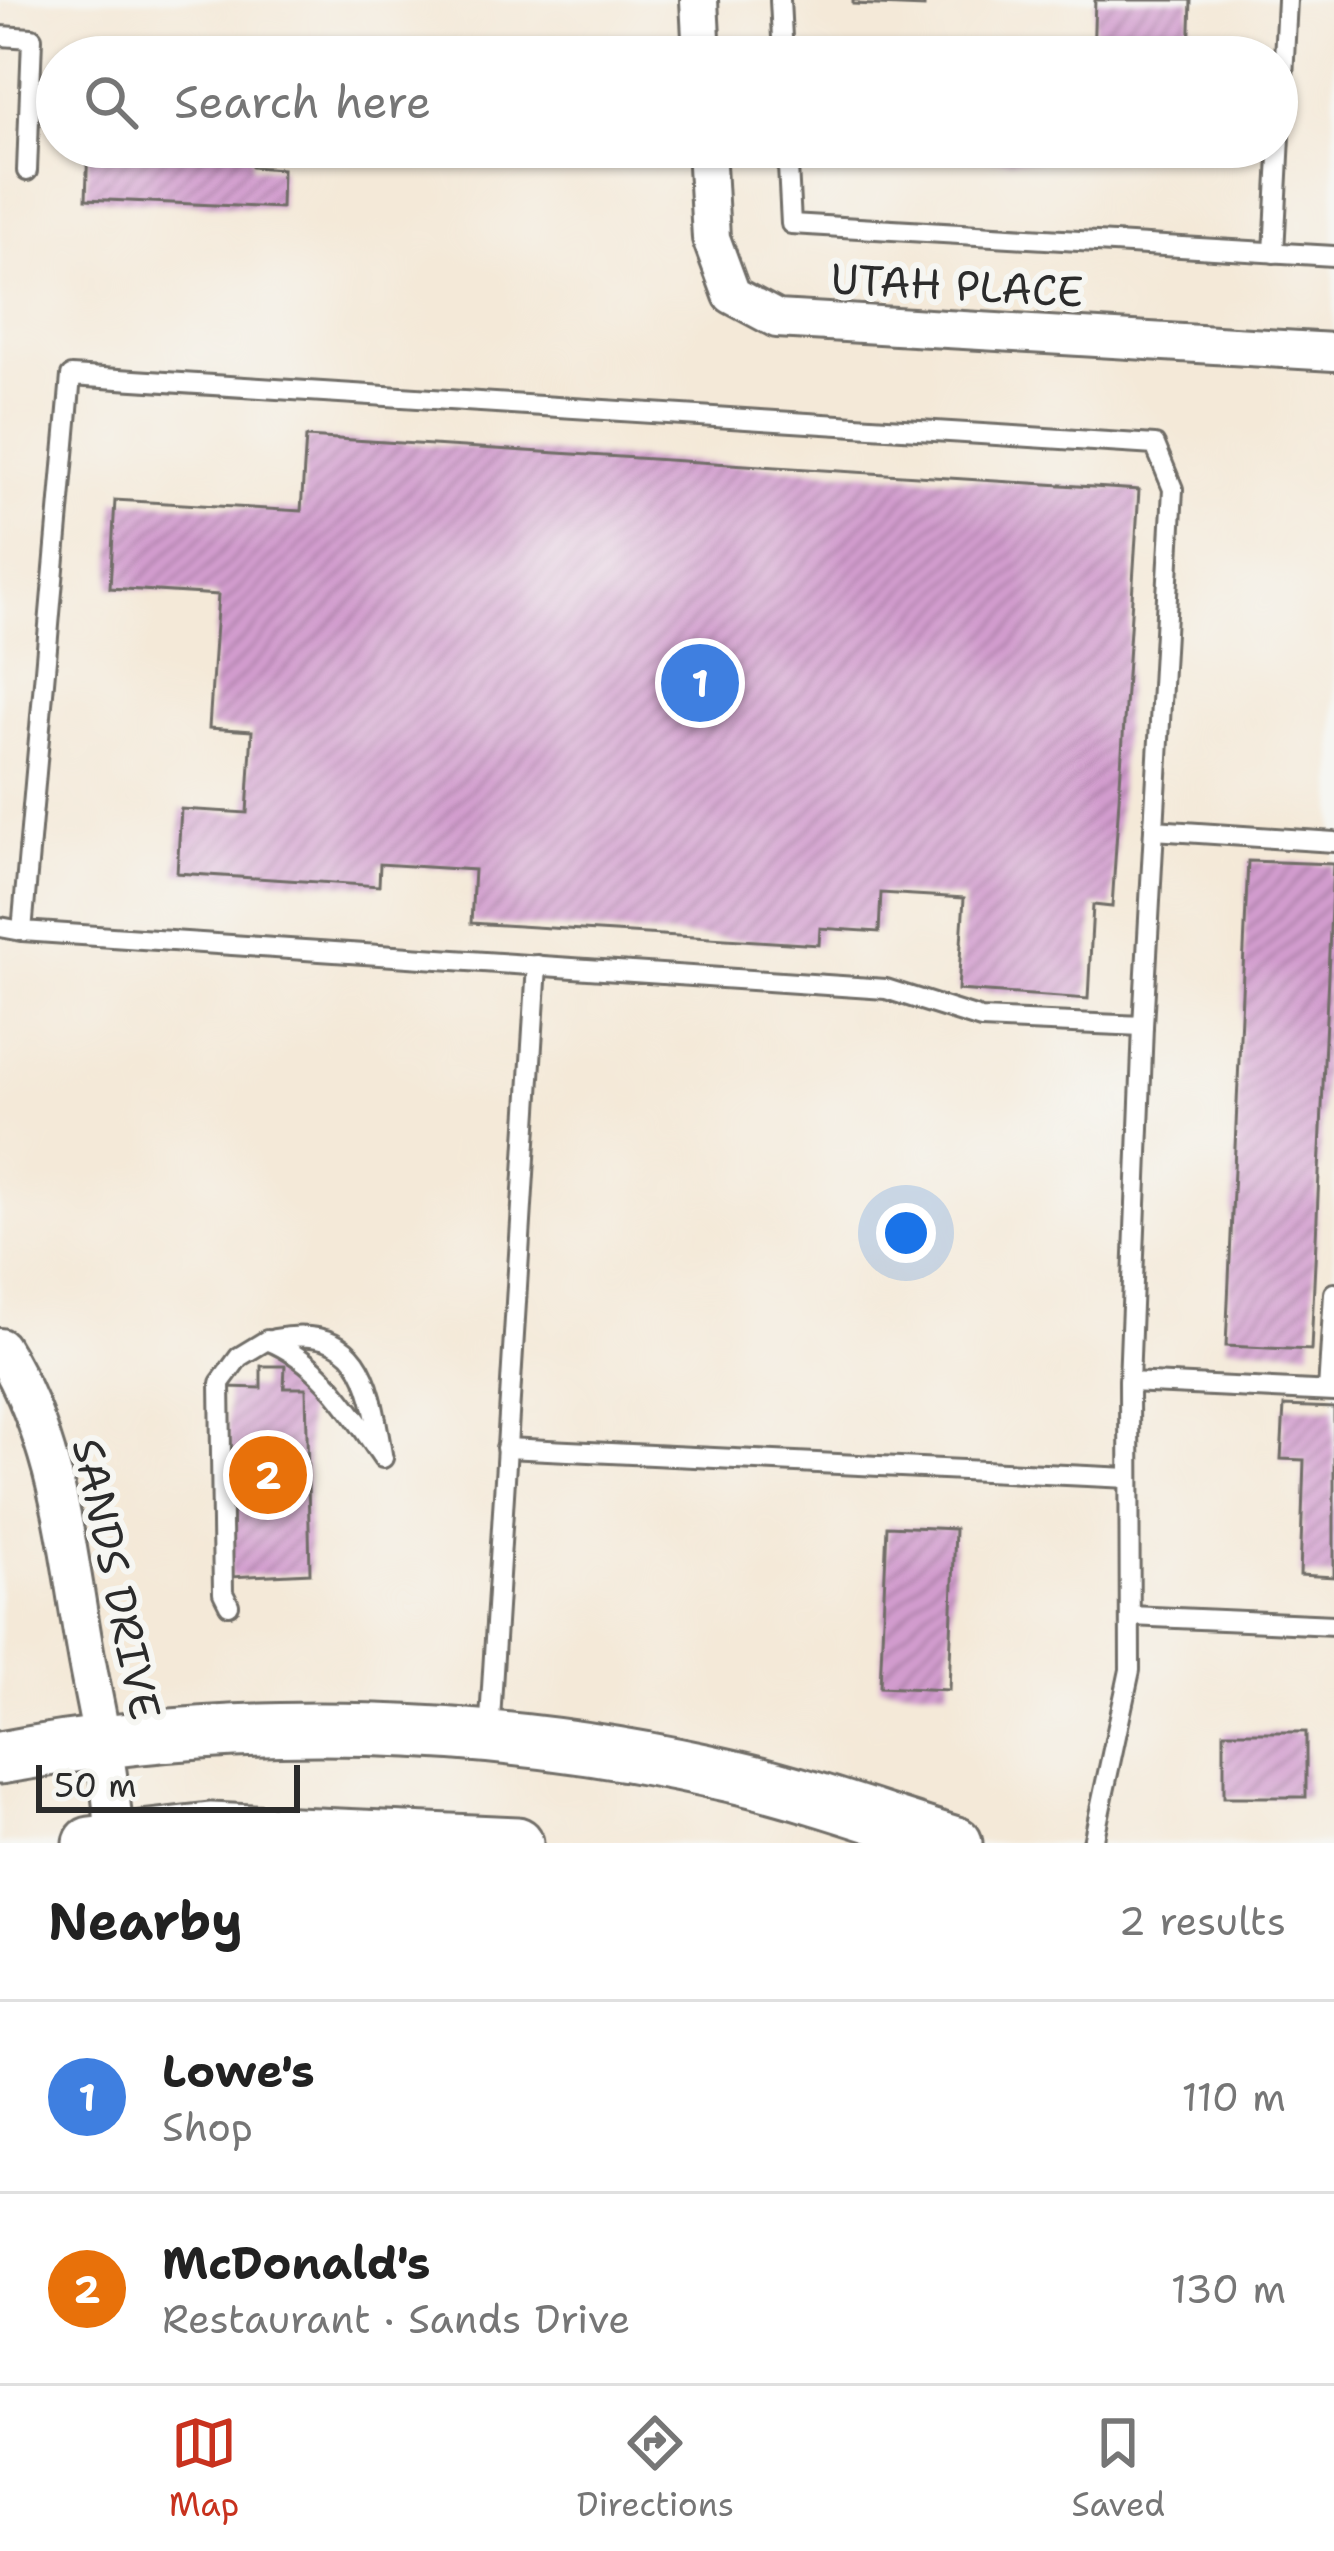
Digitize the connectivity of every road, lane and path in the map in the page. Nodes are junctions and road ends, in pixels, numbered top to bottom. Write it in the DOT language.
graph roads {
  1 [pos="699,0"];
  2 [pos="780,0"];
  3 [pos="1286,0"];
  4 [pos="0,36"];
  5 [pos="701,36"];
  6 [pos="781,36"];
  7 [pos="1284,36"];
  8 [pos="707,168"];
  9 [pos="788,168"];
  10 [pos="1278,168"];
  11 [pos="27,171"];
  12 [pos="1274,253"];
  13 [pos="1334,256"];
  14 [pos="1334,352"];
  15 [pos="1154,830"];
  16 [pos="1334,842"];
  17 [pos="0,927"];
  18 [pos="22,931"];
  19 [pos="537,964"];
  20 [pos="1143,1026"];
  21 [pos="1334,1293"];
  22 [pos="268,1340"];
  23 [pos="0,1347"];
  24 [pos="1130,1382"];
  25 [pos="1331,1392"];
  26 [pos="506,1448"];
  27 [pos="1130,1478"];
  28 [pos="230,1605"];
  29 [pos="1130,1616"];
  30 [pos="1334,1625"];
  31 [pos="489,1736"];
  32 [pos="105,1738"];
  33 [pos="0,1758"];
  34 [pos="108,1842"];
  35 [pos="517,1843"];
  36 [pos="956,1843"];
  37 [pos="1093,1843"];
  1 -- 5 [label="street"];
  2 -- 6 [label="lane"];
  3 -- 7 [label="lane"];
  4 -- 11 [label="lane"];
  8 -- 14 [label="street, UTAH PLACE"];
  9 -- 12 [label="lane"];
  10 -- 12 [label="lane"];
  12 -- 13 [label="lane"];
  15 -- 16 [label="lane"];
  15 -- 18 [label="lane"];
  15 -- 20 [label="lane"];
  17 -- 18 [label="lane"];
  18 -- 19 [label="lane"];
  19 -- 20 [label="lane"];
  19 -- 26 [label="lane"];
  20 -- 24 [label="lane"];
  21 -- 25 [label="lane"];
  22 -- 22 [label="lane"];
  22 -- 28 [label="lane"];
  23 -- 32 [label="street, SANDS DRIVE"];
  24 -- 25 [label="lane"];
  24 -- 27 [label="lane"];
  26 -- 27 [label="lane"];
  26 -- 31 [label="lane"];
  27 -- 29 [label="lane"];
  29 -- 30 [label="lane"];
  29 -- 37 [label="lane"];
  31 -- 32 [label="street"];
  31 -- 36 [label="street"];
  32 -- 33 [label="street"];
  32 -- 34 [label="street, SANDS DRIVE"];
  34 -- 35 [label="street"];
}
